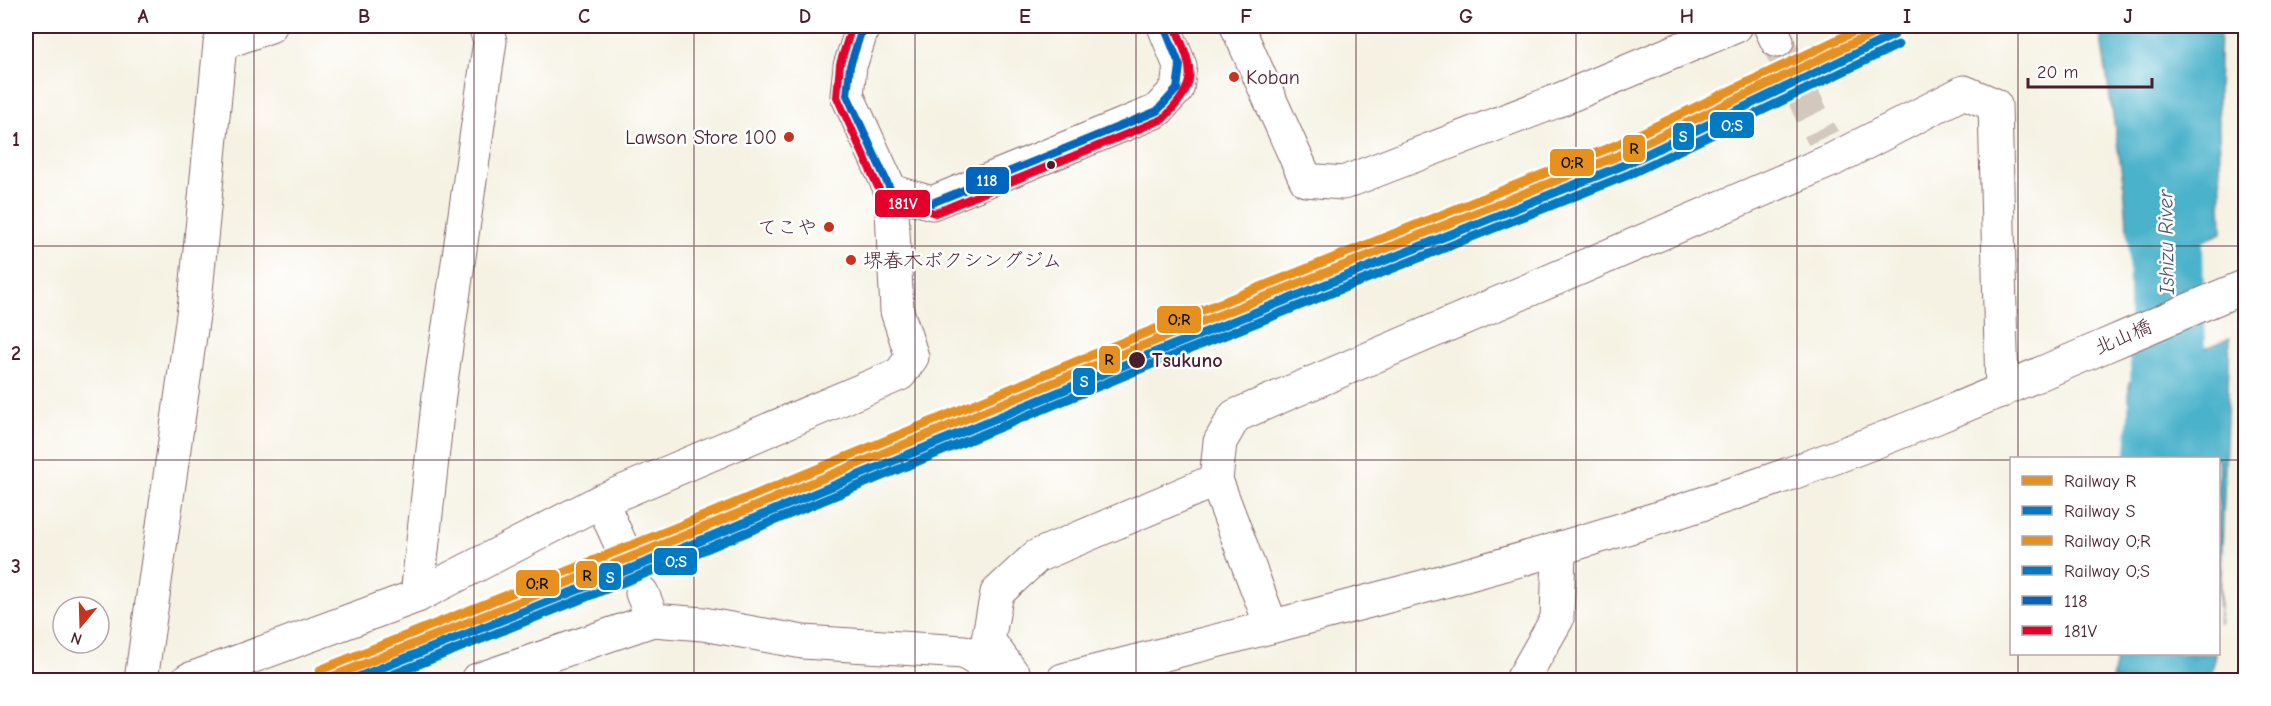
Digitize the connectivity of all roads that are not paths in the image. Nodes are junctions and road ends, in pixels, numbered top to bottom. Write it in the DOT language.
graph roads {
  1 [pos="270,26"];
  2 [pos="485,26"];
  3 [pos="863,26"];
  4 [pos="1164,26"];
  5 [pos="1237,26"];
  6 [pos="1736,26"];
  7 [pos="216,35"];
  8 [pos="891,191"];
  9 [pos="2246,286"];
  10 [pos="2002,391"];
  11 [pos="1216,480"];
  12 [pos="601,501"];
  13 [pos="622,547"];
  14 [pos="1559,550"];
  15 [pos="417,596"];
  16 [pos="1271,625"];
  17 [pos="141,681"];
  18 [pos="188,681"];
  19 [pos="477,681"];
  20 [pos="1009,681"];
  21 [pos="1017,681"];
  22 [pos="1063,681"];
  23 [pos="1522,681"];
  1 -- 7 [label="street"];
  2 -- 15 [label="street"];
  3 -- 8 [label="street"];
  4 -- 8 [label="street"];
  5 -- 6 [label="street"];
  7 -- 17 [label="street"];
  8 -- 12 [label="street"];
  9 -- 10 [label="street, 北山橋"];
  10 -- 11 [label="street"];
  10 -- 14 [label="street, 北山橋"];
  11 -- 16 [label="street"];
  11 -- 21 [label="street"];
  12 -- 13 [label="street"];
  12 -- 15 [label="street"];
  14 -- 16 [label="street, 北山橋"];
  14 -- 23 [label="street"];
  15 -- 18 [label="street"];
  16 -- 22 [label="street, 北山橋"];
  19 -- 20 [label="street"];
}
